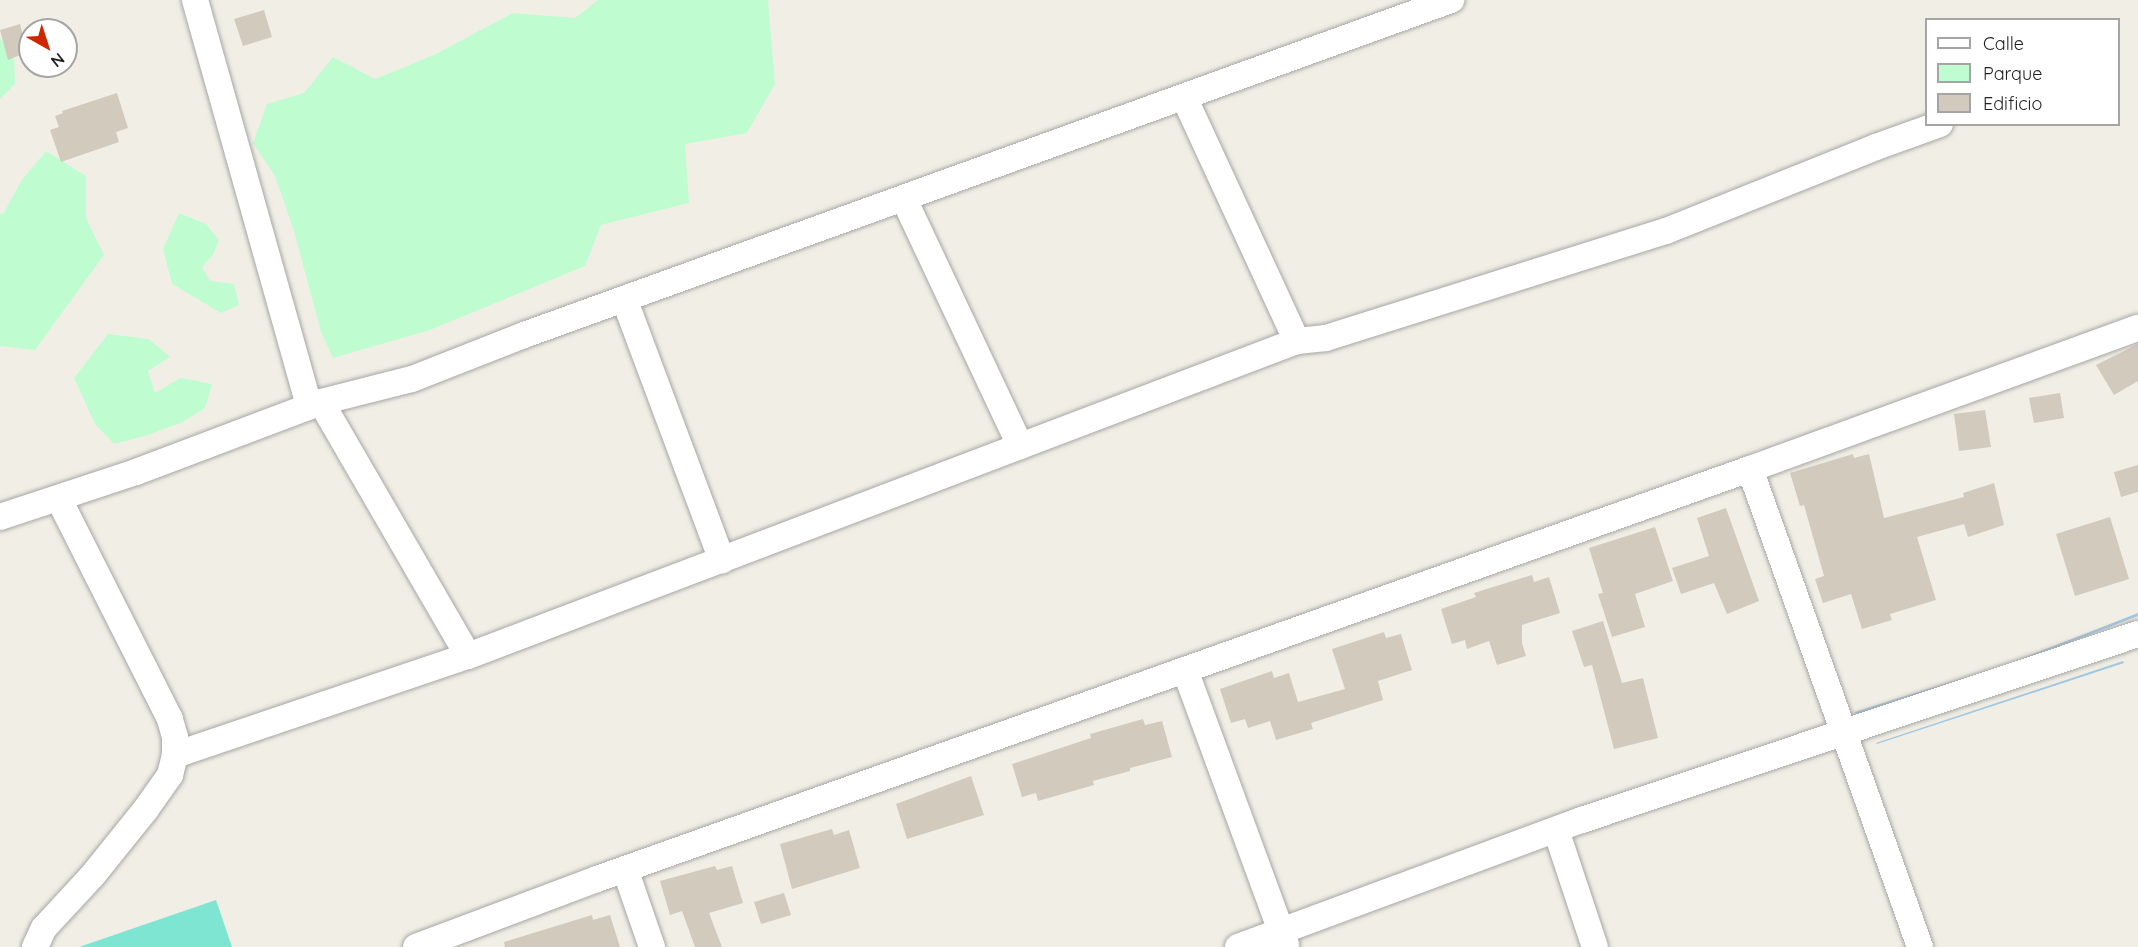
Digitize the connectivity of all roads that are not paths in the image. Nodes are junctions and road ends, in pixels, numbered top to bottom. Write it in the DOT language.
graph roads {
  1 [pos="195,0"];
  2 [pos="1451,0"];
  3 [pos="1184,97"];
  4 [pos="1934,126"];
  5 [pos="904,199"];
  6 [pos="625,301"];
  7 [pos="2138,328"];
  8 [pos="1297,340"];
  9 [pos="315,404"];
  10 [pos="1020,446"];
  11 [pos="1750,469"];
  12 [pos="59,499"];
  13 [pos="0,518"];
  14 [pos="722,560"];
  15 [pos="2136,642"];
  16 [pos="468,656"];
  17 [pos="1185,670"];
  18 [pos="1844,734"];
  19 [pos="175,754"];
  20 [pos="1556,830"];
  21 [pos="625,869"];
  22 [pos="1284,939"];
  23 [pos="35,947"];
  24 [pos="416,947"];
  25 [pos="652,947"];
  26 [pos="1238,947"];
  27 [pos="1595,947"];
  28 [pos="1920,947"];
  1 -- 9 [label="street"];
  2 -- 3 [label="street"];
  3 -- 5 [label="street"];
  3 -- 8 [label="street"];
  4 -- 8 [label="street"];
  5 -- 6 [label="street"];
  5 -- 10 [label="street"];
  6 -- 9 [label="street"];
  6 -- 14 [label="street"];
  7 -- 11 [label="street"];
  8 -- 10 [label="street"];
  9 -- 12 [label="street"];
  9 -- 16 [label="street"];
  10 -- 14 [label="street"];
  11 -- 17 [label="street"];
  11 -- 18 [label="street"];
  12 -- 13 [label="street"];
  12 -- 19 [label="street"];
  14 -- 16 [label="street"];
  15 -- 18 [label="street"];
  16 -- 19 [label="street"];
  17 -- 21 [label="street"];
  17 -- 22 [label="street"];
  18 -- 20 [label="street"];
  18 -- 28 [label="street"];
  19 -- 23 [label="street"];
  20 -- 22 [label="street"];
  20 -- 27 [label="street"];
  21 -- 24 [label="street"];
  21 -- 25 [label="street"];
  22 -- 26 [label="street"];
}
